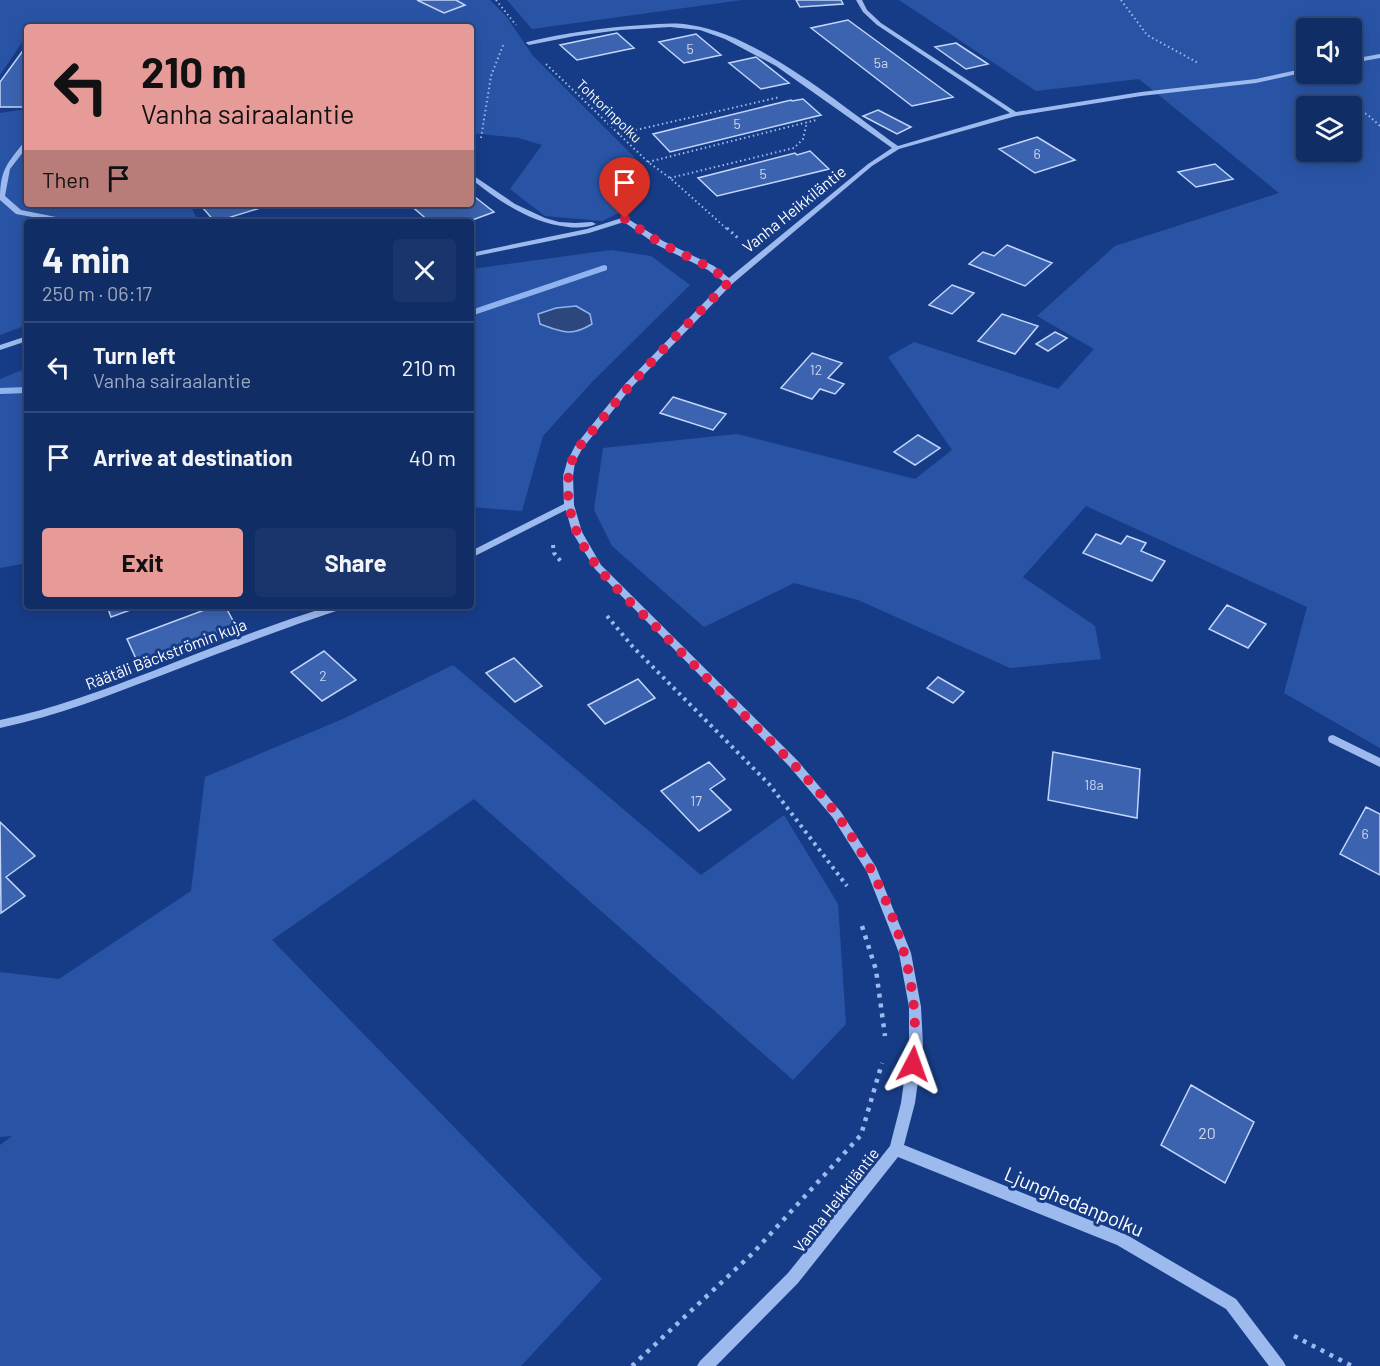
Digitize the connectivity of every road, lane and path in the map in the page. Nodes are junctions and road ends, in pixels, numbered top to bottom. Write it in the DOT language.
graph roads {
  1 [pos="496,0"];
  2 [pos="859,0"];
  3 [pos="1121,0"];
  4 [pos="517,25"];
  5 [pos="528,43"];
  6 [pos="1380,56"];
  7 [pos="1362,59"];
  8 [pos="1296,72"];
  9 [pos="1233,83"];
  10 [pos="813,89"];
  11 [pos="1362,113"];
  12 [pos="1015,114"];
  13 [pos="807,122"];
  14 [pos="861,123"];
  15 [pos="1380,126"];
  16 [pos="617,134"];
  17 [pos="481,138"];
  18 [pos="24,146"];
  19 [pos="897,148"];
  20 [pos="648,162"];
  21 [pos="474,178"];
  22 [pos="670,178"];
  23 [pos="55,219"];
  24 [pos="625,219"];
  25 [pos="474,254"];
  26 [pos="716,272"];
  27 [pos="729,282"];
  28 [pos="24,339"];
  29 [pos="0,348"];
  30 [pos="569,505"];
  31 [pos="548,516"];
  32 [pos="474,553"];
  33 [pos="569,570"];
  34 [pos="332,609"];
  35 [pos="604,613"];
  36 [pos="0,724"];
  37 [pos="1333,739"];
  38 [pos="1380,764"];
  39 [pos="850,891"];
  40 [pos="861,925"];
  41 [pos="885,1038"];
  42 [pos="883,1060"];
  43 [pos="896,1149"];
  44 [pos="632,1366"];
  45 [pos="705,1366"];
  46 [pos="1278,1366"];
  1 -- 4 [label="path, Tohtorinpolku"];
  2 -- 12 [label="street"];
  3 -- 9 [label="path"];
  4 -- 5 [label="path, Tohtorinpolku"];
  4 -- 17 [label="path"];
  5 -- 10 [label="street"];
  5 -- 16 [label="path, Tohtorinpolku"];
  6 -- 7 [label="street"];
  8 -- 9 [label="street, Vanha Heikkiläntie"];
  9 -- 12 [label="street, Vanha Heikkiläntie"];
  10 -- 14 [label="street"];
  10 -- 16 [label="path"];
  11 -- 15 [label="path"];
  12 -- 19 [label="street, Vanha Heikkiläntie"];
  13 -- 14 [label="path"];
  13 -- 20 [label="path"];
  13 -- 22 [label="path"];
  14 -- 19 [label="street"];
  16 -- 20 [label="path, Tohtorinpolku"];
  18 -- 23 [label="street"];
  19 -- 27 [label="street, Vanha Heikkiläntie"];
  20 -- 22 [label="path, Tohtorinpolku"];
  21 -- 24 [label="street"];
  22 -- 26 [label="path, Tohtorinpolku"];
  24 -- 25 [label="street"];
  24 -- 26 [label="street"];
  26 -- 27 [label="street"];
  27 -- 30 [label="street, Vanha Heikkiläntie"];
  28 -- 29 [label="street"];
  30 -- 31 [label="street"];
  30 -- 43 [label="street, Vanha Heikkiläntie"];
  31 -- 32 [label="street"];
  31 -- 33 [label="path"];
  34 -- 36 [label="street, Räätäli Bäckströmin kuja"];
  35 -- 39 [label="path"];
  37 -- 38 [label="street"];
  40 -- 41 [label="path"];
  42 -- 44 [label="path"];
  43 -- 45 [label="street, Vanha Heikkiläntie"];
  43 -- 46 [label="street, Ljunghedanpolku"];
}
